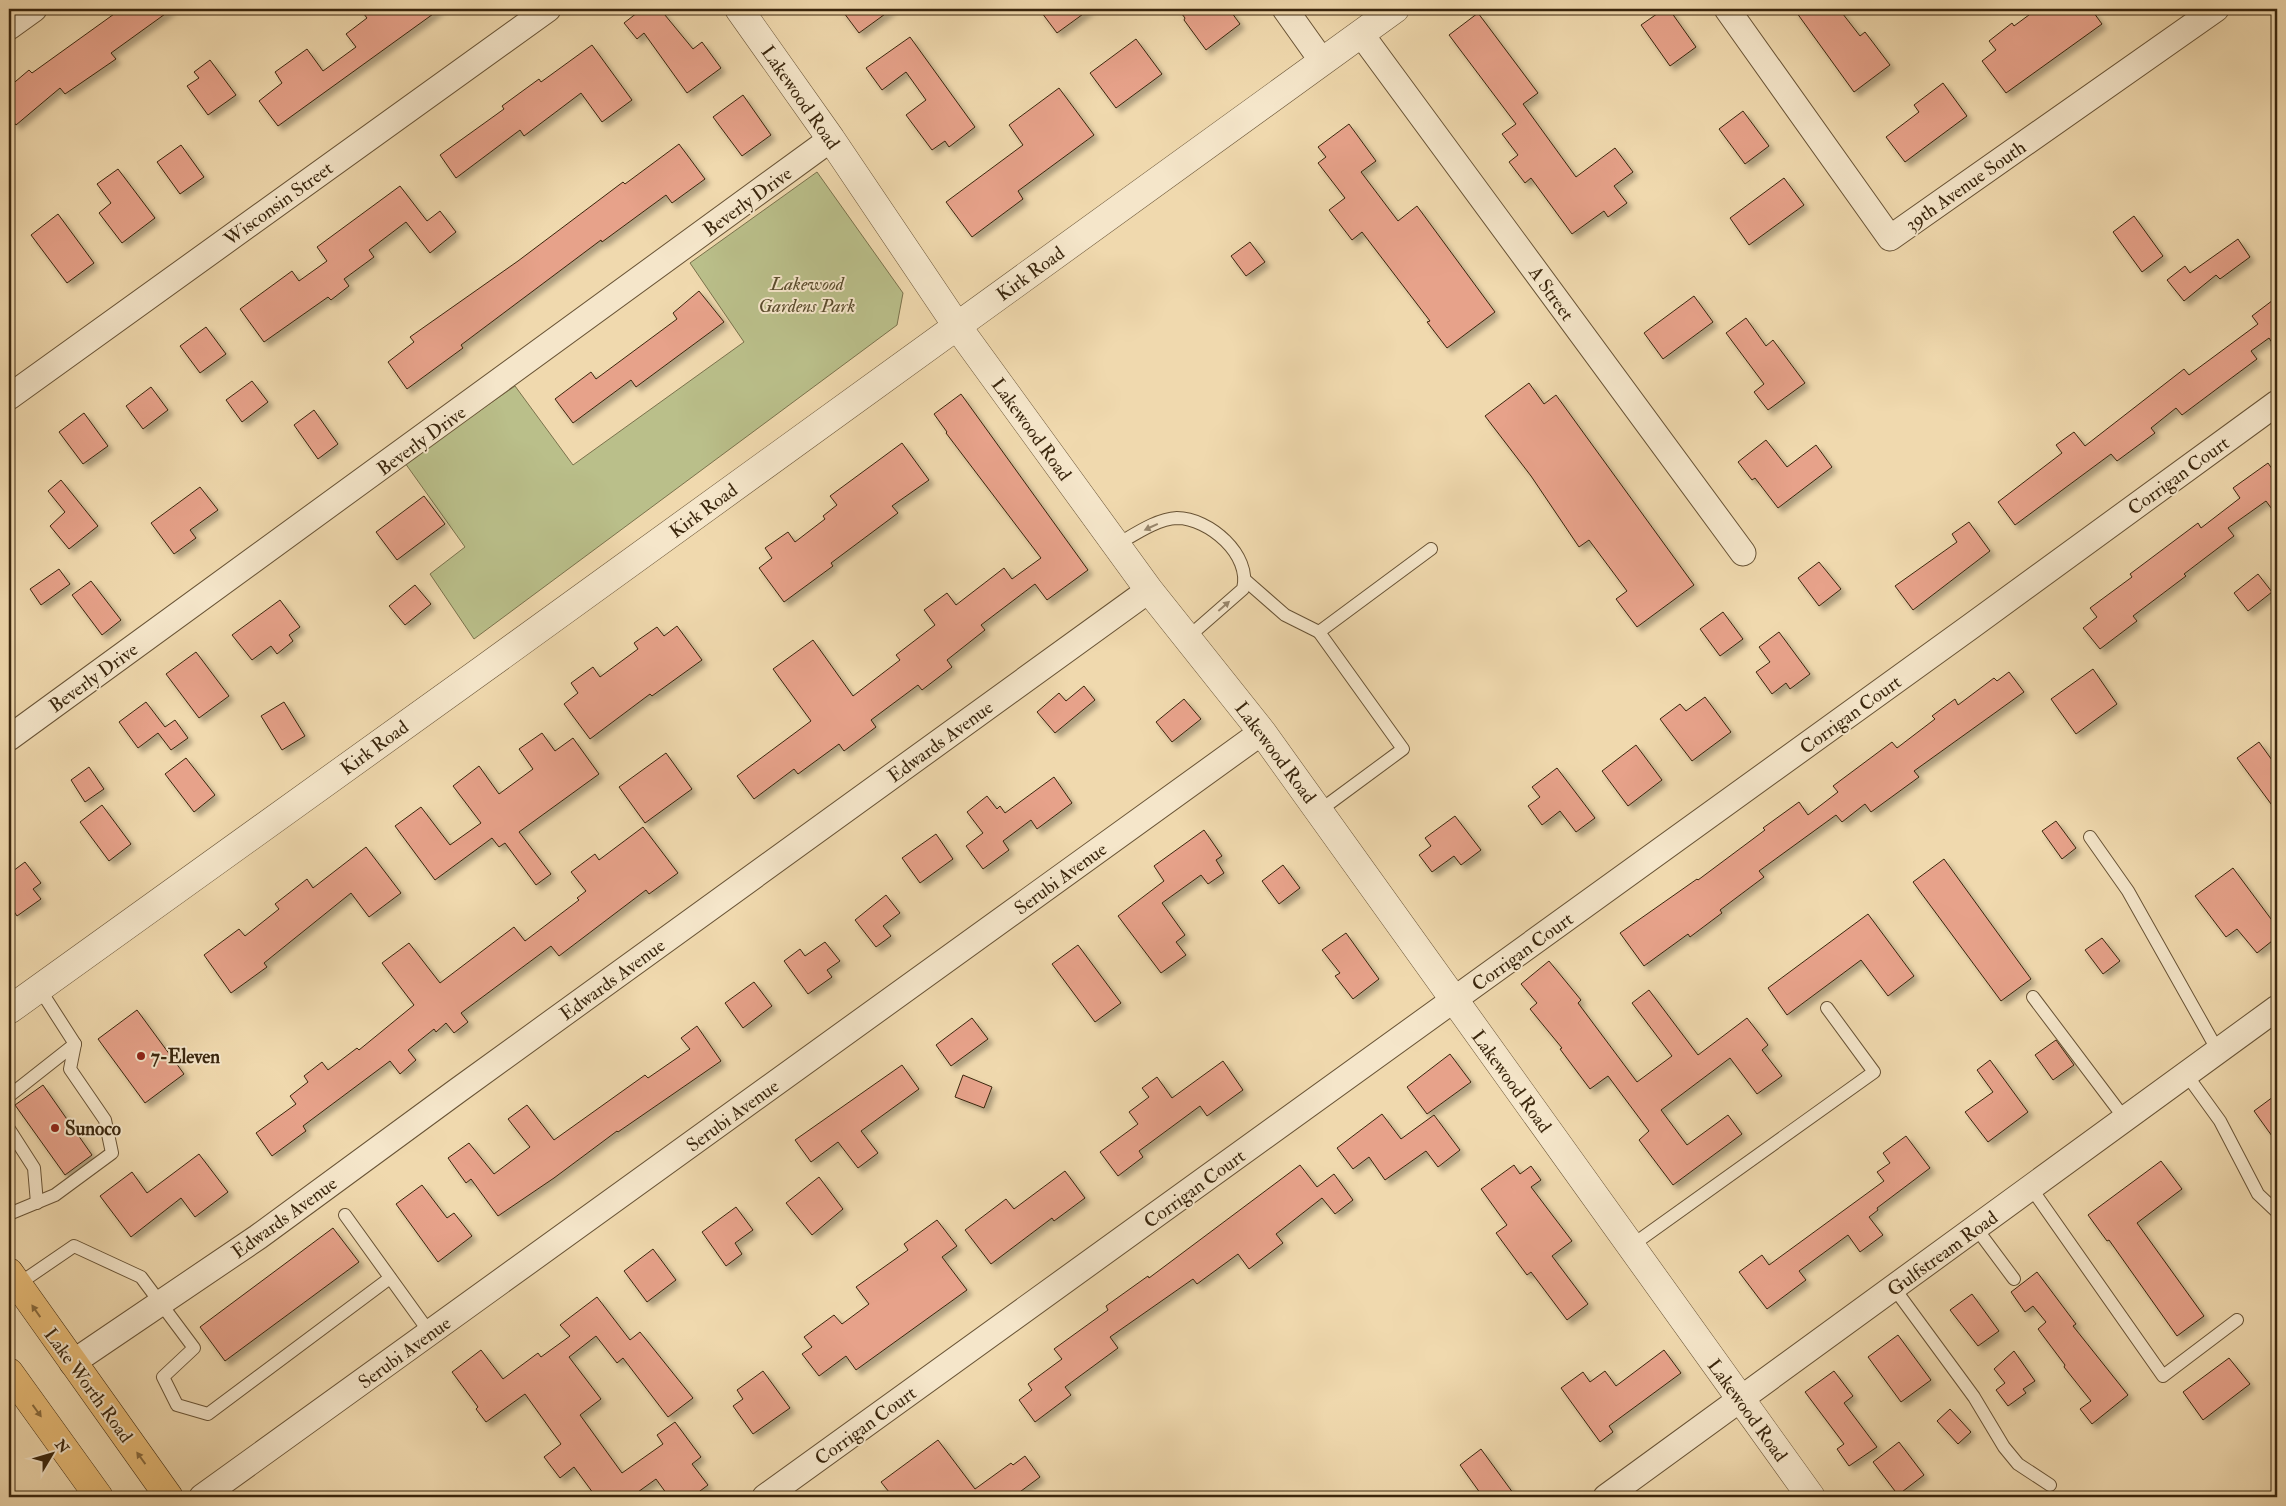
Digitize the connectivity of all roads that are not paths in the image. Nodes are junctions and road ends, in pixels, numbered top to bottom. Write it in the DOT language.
graph roads {
  1 [pos="34,9"];
  2 [pos="548,9"];
  3 [pos="739,9"];
  4 [pos="1285,9"];
  5 [pos="1395,9"];
  6 [pos="1727,9"];
  7 [pos="2216,9"];
  8 [pos="9,27"];
  9 [pos="1361,34"];
  10 [pos="1322,61"];
  11 [pos="831,139"];
  12 [pos="957,326"];
  13 [pos="9,397"];
  14 [pos="2277,403"];
  15 [pos="1116,545"];
  16 [pos="1431,549"];
  17 [pos="1743,553"];
  18 [pos="1245,580"];
  19 [pos="1149,590"];
  20 [pos="1319,632"];
  21 [pos="1187,638"];
  22 [pos="1262,732"];
  23 [pos="9,738"];
  24 [pos="1319,811"];
  25 [pos="2090,837"];
  26 [pos="40,988"];
  27 [pos="2033,997"];
  28 [pos="1454,1000"];
  29 [pos="1827,1008"];
  30 [pos="2277,1008"];
  31 [pos="9,1010"];
  32 [pos="75,1044"];
  33 [pos="2218,1051"];
  34 [pos="2186,1074"];
  35 [pos="9,1096"];
  36 [pos="2125,1119"];
  37 [pos="9,1129"];
  38 [pos="2031,1188"];
  39 [pos="37,1203"];
  40 [pos="2277,1212"];
  41 [pos="9,1214"];
  42 [pos="345,1215"];
  43 [pos="1976,1228"];
  44 [pos="1631,1246"];
  45 [pos="390,1278"];
  46 [pos="13,1279"];
  47 [pos="2014,1279"];
  48 [pos="1894,1288"];
  49 [pos="162,1302"];
  50 [pos="2237,1320"];
  51 [pos="430,1333"];
  52 [pos="72,1363"];
  53 [pos="9,1372"];
  54 [pos="1741,1400"];
  55 [pos="2050,1486"];
  56 [pos="100,1497"];
  57 [pos="169,1497"];
  58 [pos="202,1497"];
  59 [pos="765,1497"];
  60 [pos="1606,1497"];
  61 [pos="1811,1497"];
  1 -- 8 [label="street"];
  2 -- 13 [label="street, Wisconsin Street"];
  3 -- 11 [label="street, Lakewood Road"];
  4 -- 10 [label="street"];
  5 -- 9 [label="street, Kirk Road"];
  6 -- 7 [label="street, 39th Avenue South"];
  9 -- 10 [label="street, Kirk Road"];
  9 -- 17 [label="street, A Street"];
  10 -- 12 [label="street, Kirk Road"];
  11 -- 12 [label="street, Lakewood Road"];
  11 -- 23 [label="street, Beverly Drive"];
  12 -- 15 [label="street, Lakewood Road"];
  12 -- 26 [label="street, Kirk Road"];
  14 -- 28 [label="street, Corrigan Court"];
  18 -- 15 [label="lane, one-way"];
  15 -- 19 [label="street, Lakewood Road"];
  16 -- 20 [label="lane"];
  18 -- 20 [label="lane"];
  21 -- 18 [label="lane, one-way"];
  19 -- 21 [label="street, Lakewood Road"];
  19 -- 49 [label="street, Edwards Avenue"];
  20 -- 24 [label="lane"];
  21 -- 22 [label="street, Lakewood Road"];
  22 -- 24 [label="street, Lakewood Road"];
  22 -- 51 [label="street, Serubi Avenue"];
  24 -- 28 [label="street, Lakewood Road"];
  25 -- 33 [label="lane"];
  26 -- 31 [label="street, Kirk Road"];
  26 -- 32 [label="lane"];
  27 -- 36 [label="lane"];
  28 -- 44 [label="street, Lakewood Road"];
  28 -- 59 [label="street, Corrigan Court"];
  29 -- 44 [label="lane"];
  30 -- 33 [label="street, Gulfstream Road"];
  32 -- 35 [label="lane"];
  32 -- 39 [label="lane"];
  33 -- 34 [label="street, Gulfstream Road"];
  34 -- 36 [label="street, Gulfstream Road"];
  34 -- 40 [label="lane"];
  36 -- 38 [label="street, Gulfstream Road"];
  37 -- 39 [label="lane"];
  38 -- 43 [label="street, Gulfstream Road"];
  38 -- 50 [label="lane"];
  39 -- 41 [label="lane"];
  42 -- 45 [label="lane"];
  43 -- 47 [label="lane"];
  43 -- 48 [label="street, Gulfstream Road"];
  44 -- 54 [label="street, Lakewood Road"];
  45 -- 49 [label="lane"];
  45 -- 51 [label="lane"];
  46 -- 49 [label="lane"];
  52 -- 46 [label="main road, Lake Worth Road, one-way"];
  48 -- 54 [label="street, Gulfstream Road"];
  48 -- 55 [label="lane"];
  49 -- 52 [label="street, Edwards Avenue"];
  51 -- 58 [label="street, Serubi Avenue"];
  57 -- 52 [label="main road, Lake Worth Road, one-way"];
  53 -- 56 [label="main road, one-way"];
  54 -- 60 [label="street, Gulfstream Road"];
  54 -- 61 [label="street, Lakewood Road"];
}
